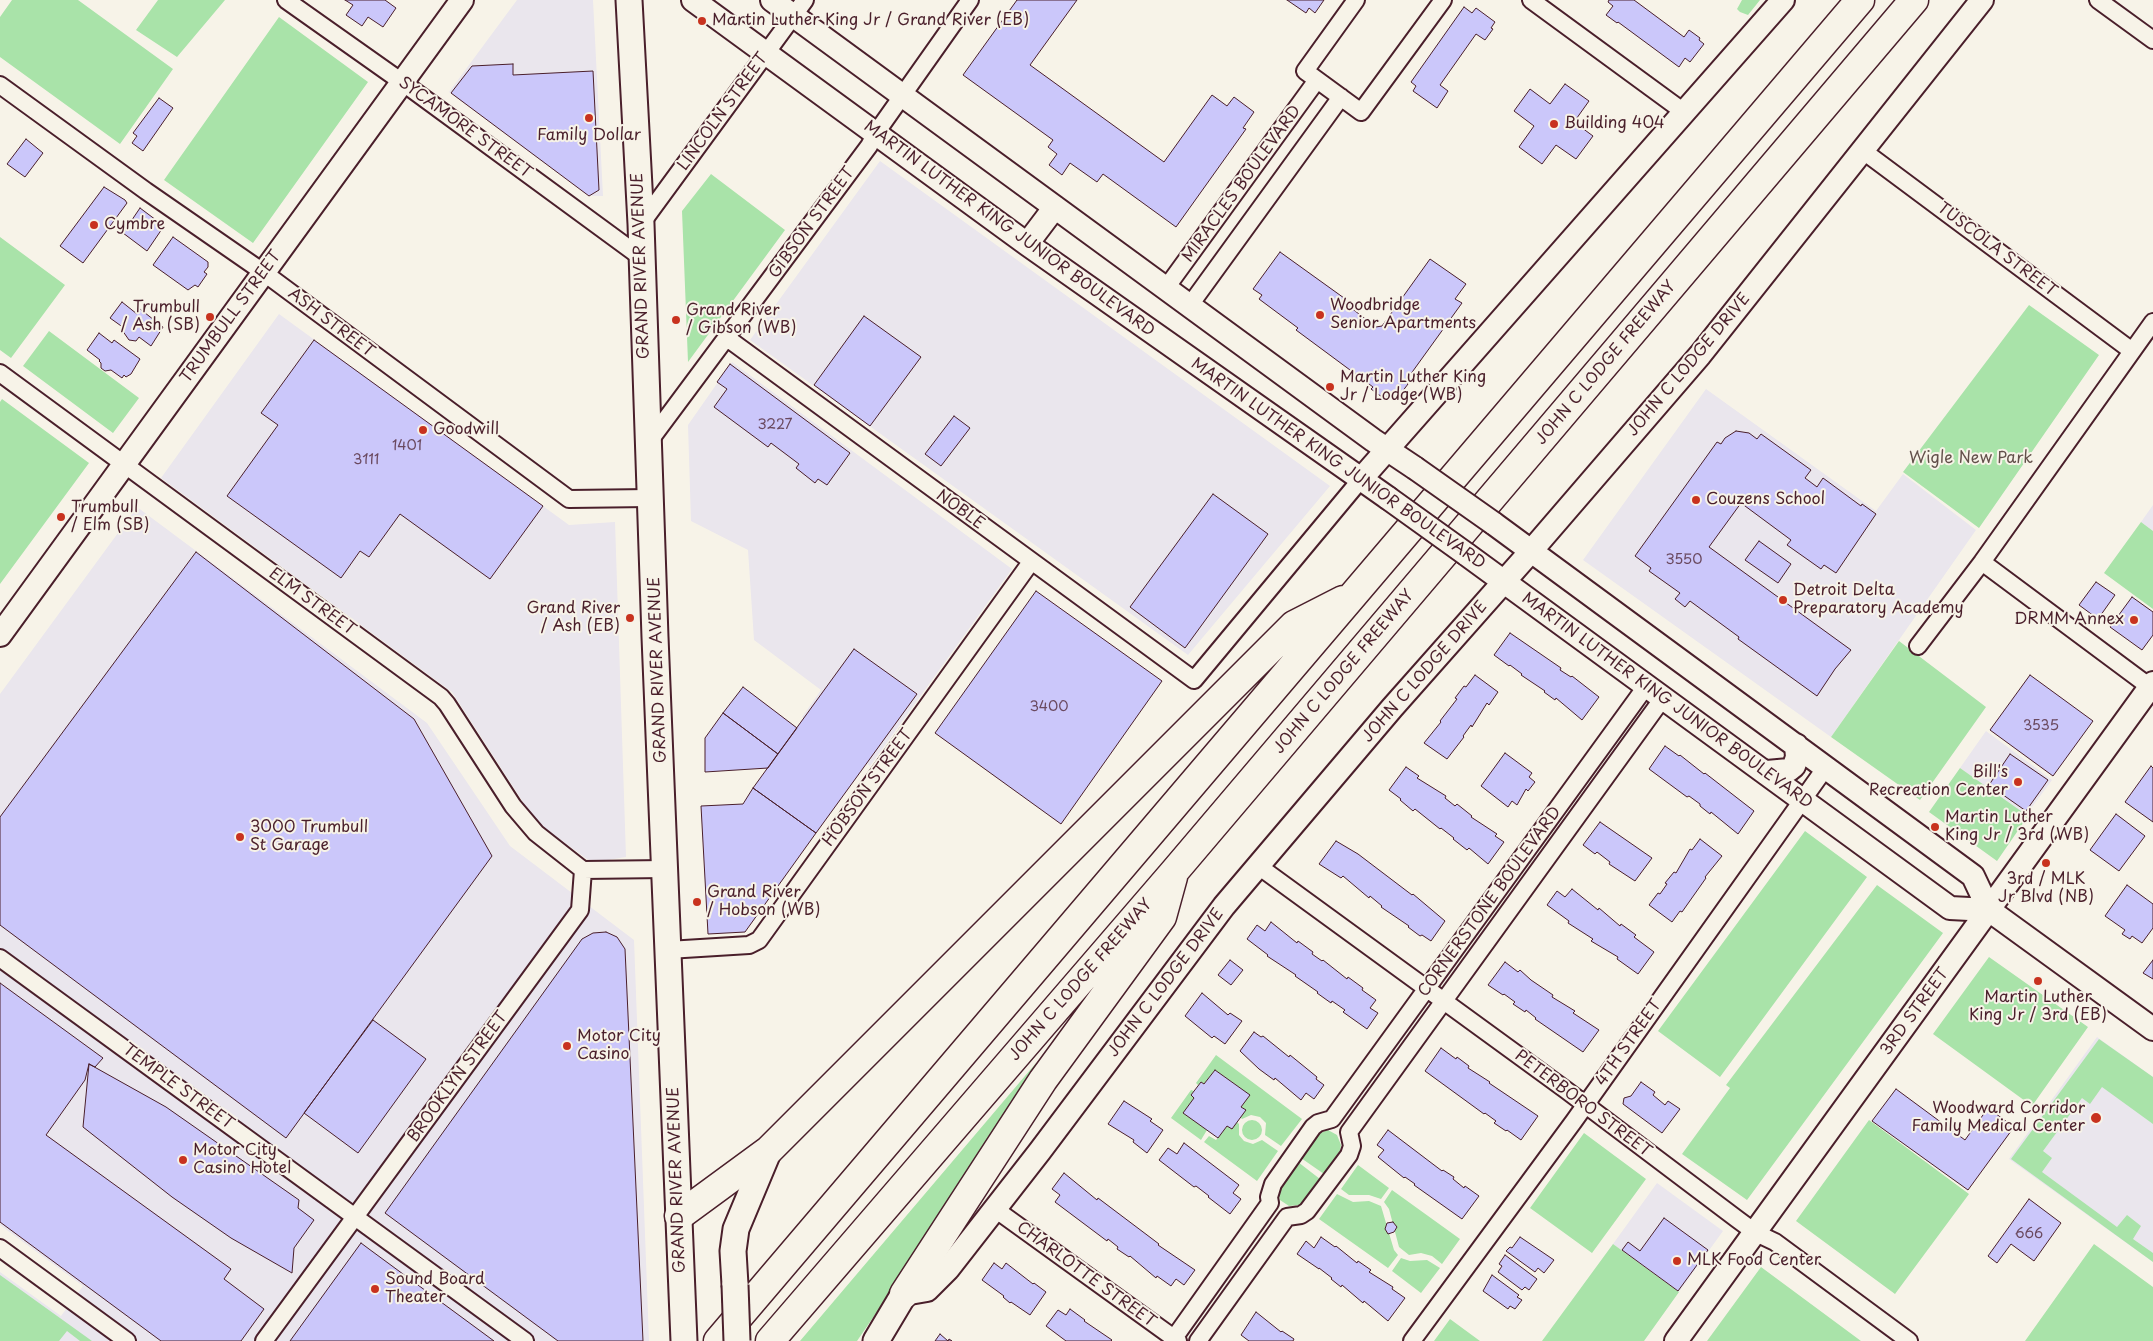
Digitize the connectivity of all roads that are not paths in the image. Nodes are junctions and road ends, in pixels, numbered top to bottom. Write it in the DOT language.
graph roads {
  1 [pos="286,0"];
  2 [pos="462,0"];
  3 [pos="629,0"];
  4 [pos="693,0"];
  5 [pos="772,0"];
  6 [pos="970,0"];
  7 [pos="1356,0"];
  8 [pos="1443,0"];
  9 [pos="1531,0"];
  10 [pos="1782,0"];
  11 [pos="1860,0"];
  12 [pos="1914,0"];
  13 [pos="1982,0"];
  14 [pos="2098,0"];
  15 [pos="799,8"];
  16 [pos="2153,40"];
  17 [pos="765,53"];
  18 [pos="1311,76"];
  19 [pos="402,82"];
  20 [pos="0,85"];
  21 [pos="903,96"];
  22 [pos="1341,97"];
  23 [pos="1684,112"];
  24 [pos="876,133"];
  25 [pos="1862,150"];
  26 [pos="1055,207"];
  27 [pos="641,224"];
  28 [pos="1027,244"];
  29 [pos="642,258"];
  30 [pos="263,272"];
  31 [pos="1166,288"];
  32 [pos="1190,305"];
  33 [pos="2153,322"];
  34 [pos="727,338"];
  35 [pos="2132,351"];
  36 [pos="0,373"];
  37 [pos="648,443"];
  38 [pos="1387,449"];
  39 [pos="124,464"];
  40 [pos="1362,478"];
  41 [pos="650,498"];
  42 [pos="1532,550"];
  43 [pos="1031,562"];
  44 [pos="1982,562"];
  45 [pos="1504,582"];
  46 [pos="1355,593"];
  47 [pos="0,635"];
  48 [pos="1918,646"];
  49 [pos="2152,685"];
  50 [pos="1655,691"];
  51 [pos="1796,745"];
  52 [pos="1826,767"];
  53 [pos="1768,772"];
  54 [pos="1802,800"];
  55 [pos="1257,865"];
  56 [pos="664,869"];
  57 [pos="583,870"];
  58 [pos="1174,872"];
  59 [pos="1989,910"];
  60 [pos="668,950"];
  61 [pos="0,958"];
  62 [pos="1427,989"];
  63 [pos="1444,1001"];
  64 [pos="2153,1029"];
  65 [pos="1585,1105"];
  66 [pos="1332,1119"];
  67 [pos="1349,1132"];
  68 [pos="769,1150"];
  69 [pos="1270,1204"];
  70 [pos="995,1209"];
  71 [pos="679,1216"];
  72 [pos="355,1217"];
  73 [pos="1287,1217"];
  74 [pos="1756,1233"];
  75 [pos="0,1248"];
  76 [pos="904,1294"];
  77 [pos="1174,1340"];
  78 [pos="127,1341"];
  79 [pos="264,1341"];
  80 [pos="525,1341"];
  81 [pos="684,1341"];
  82 [pos="718,1341"];
  83 [pos="737,1341"];
  84 [pos="770,1341"];
  85 [pos="876,1341"];
  86 [pos="1198,1341"];
  87 [pos="1412,1341"];
  88 [pos="1676,1341"];
  89 [pos="1909,1341"];
  1 -- 19 [label="street, SYCAMORE STREET"];
  2 -- 19 [label="main road, TRUMBULL STREET"];
  3 -- 27 [label="main road, GRAND RIVER AVENUE"];
  4 -- 17 [label="main road, MARTIN LUTHER KING JUNIOR BOULEVARD"];
  5 -- 15 [label="main road"];
  6 -- 21 [label="street, GIBSON STREET"];
  7 -- 18 [label="street, MIRACLES BOULEVARD"];
  8 -- 22 [label="street"];
  9 -- 23 [label="street"];
  10 -- 23 [label="main road"];
  11 -- 46 [label="highway"];
  12 -- 58 [label="highway, JOHN C LODGE FREEWAY"];
  13 -- 25 [label="main road, JOHN C LODGE DRIVE"];
  14 -- 16 [label="street"];
  15 -- 17 [label="street, LINCOLN STREET"];
  15 -- 21 [label="main road"];
  17 -- 24 [label="main road, MARTIN LUTHER KING JUNIOR BOULEVARD"];
  17 -- 27 [label="street, LINCOLN STREET"];
  18 -- 22 [label="street"];
  18 -- 31 [label="street, MIRACLES BOULEVARD"];
  19 -- 29 [label="street, SYCAMORE STREET"];
  19 -- 30 [label="main road, TRUMBULL STREET"];
  20 -- 30 [label="street, ASH STREET"];
  21 -- 24 [label="street, GIBSON STREET"];
  21 -- 26 [label="main road"];
  22 -- 32 [label="street, MIRACLES BOULEVARD"];
  23 -- 38 [label="main road"];
  24 -- 28 [label="main road, MARTIN LUTHER KING JUNIOR BOULEVARD"];
  24 -- 34 [label="street, GIBSON STREET"];
  25 -- 35 [label="street, TUSCOLA STREET"];
  25 -- 42 [label="main road, JOHN C LODGE DRIVE"];
  26 -- 28 [label="main road"];
  26 -- 31 [label="main road"];
  27 -- 29 [label="main road, GRAND RIVER AVENUE"];
  28 -- 40 [label="main road, MARTIN LUTHER KING JUNIOR BOULEVARD"];
  29 -- 37 [label="main road, GRAND RIVER AVENUE"];
  30 -- 39 [label="main road, TRUMBULL STREET"];
  30 -- 41 [label="street, ASH STREET"];
  31 -- 32 [label="main road"];
  32 -- 38 [label="main road"];
  33 -- 35 [label="street"];
  34 -- 37 [label="street, GIBSON STREET"];
  34 -- 43 [label="street, NOBLE"];
  35 -- 44 [label="street"];
  36 -- 39 [label="street, ELM STREET"];
  37 -- 41 [label="main road, GRAND RIVER AVENUE"];
  38 -- 40 [label="main road"];
  38 -- 42 [label="main road, bridge"];
  39 -- 47 [label="main road, TRUMBULL STREET"];
  39 -- 57 [label="street, ELM STREET"];
  40 -- 43 [label="street, NOBLE"];
  40 -- 45 [label="main road, MARTIN LUTHER KING JUNIOR BOULEVARD, bridge"];
  41 -- 56 [label="main road, GRAND RIVER AVENUE"];
  42 -- 45 [label="main road, JOHN C LODGE DRIVE"];
  42 -- 51 [label="main road"];
  43 -- 60 [label="street, HOBSON STREET"];
  44 -- 48 [label="street"];
  44 -- 49 [label="street"];
  45 -- 50 [label="main road, MARTIN LUTHER KING JUNIOR BOULEVARD"];
  45 -- 55 [label="main road, JOHN C LODGE DRIVE"];
  46 -- 68 [label="highway"];
  46 -- 82 [label="highway"];
  49 -- 59 [label="main road, 3RD STREET"];
  50 -- 53 [label="main road, MARTIN LUTHER KING JUNIOR BOULEVARD"];
  50 -- 62 [label="street, CORNERSTONE BOULEVARD"];
  50 -- 63 [label="street, CORNERSTONE BOULEVARD"];
  51 -- 52 [label="main road"];
  51 -- 53 [label="main road"];
  52 -- 54 [label="street, 4TH STREET"];
  52 -- 59 [label="main road"];
  53 -- 54 [label="main road, MARTIN LUTHER KING JUNIOR BOULEVARD"];
  54 -- 59 [label="main road, MARTIN LUTHER KING JUNIOR BOULEVARD"];
  54 -- 65 [label="street, 4TH STREET"];
  55 -- 62 [label="street, PETERBORO STREET"];
  55 -- 70 [label="main road, JOHN C LODGE DRIVE"];
  56 -- 57 [label="street"];
  56 -- 60 [label="main road, GRAND RIVER AVENUE"];
  57 -- 72 [label="street, BROOKLYN STREET"];
  58 -- 76 [label="highway"];
  58 -- 84 [label="highway, JOHN C LODGE FREEWAY"];
  59 -- 64 [label="main road"];
  59 -- 74 [label="main road, 3RD STREET"];
  60 -- 71 [label="main road, GRAND RIVER AVENUE"];
  61 -- 72 [label="street, TEMPLE STREET"];
  62 -- 63 [label="street, PETERBORO STREET"];
  62 -- 66 [label="street, CORNERSTONE BOULEVARD"];
  63 -- 65 [label="street, PETERBORO STREET"];
  63 -- 67 [label="street, CORNERSTONE BOULEVARD"];
  65 -- 74 [label="street, PETERBORO STREET"];
  65 -- 87 [label="street, 4TH STREET"];
  66 -- 67 [label="street"];
  66 -- 69 [label="street, CORNERSTONE BOULEVARD"];
  67 -- 73 [label="street"];
  68 -- 71 [label="highway"];
  68 -- 83 [label="main road, bridge"];
  69 -- 73 [label="street"];
  69 -- 77 [label="street, CORNERSTONE BOULEVARD"];
  70 -- 76 [label="main road, JOHN C LODGE DRIVE"];
  70 -- 77 [label="street, CHARLOTTE STREET"];
  71 -- 81 [label="main road, GRAND RIVER AVENUE"];
  72 -- 79 [label="street, BROOKLYN STREET"];
  72 -- 80 [label="street, TEMPLE STREET"];
  73 -- 86 [label="street"];
  74 -- 88 [label="main road, 3RD STREET"];
  74 -- 89 [label="street, PETERBORO STREET"];
  75 -- 78 [label="street"];
  76 -- 85 [label="main road"];
}
